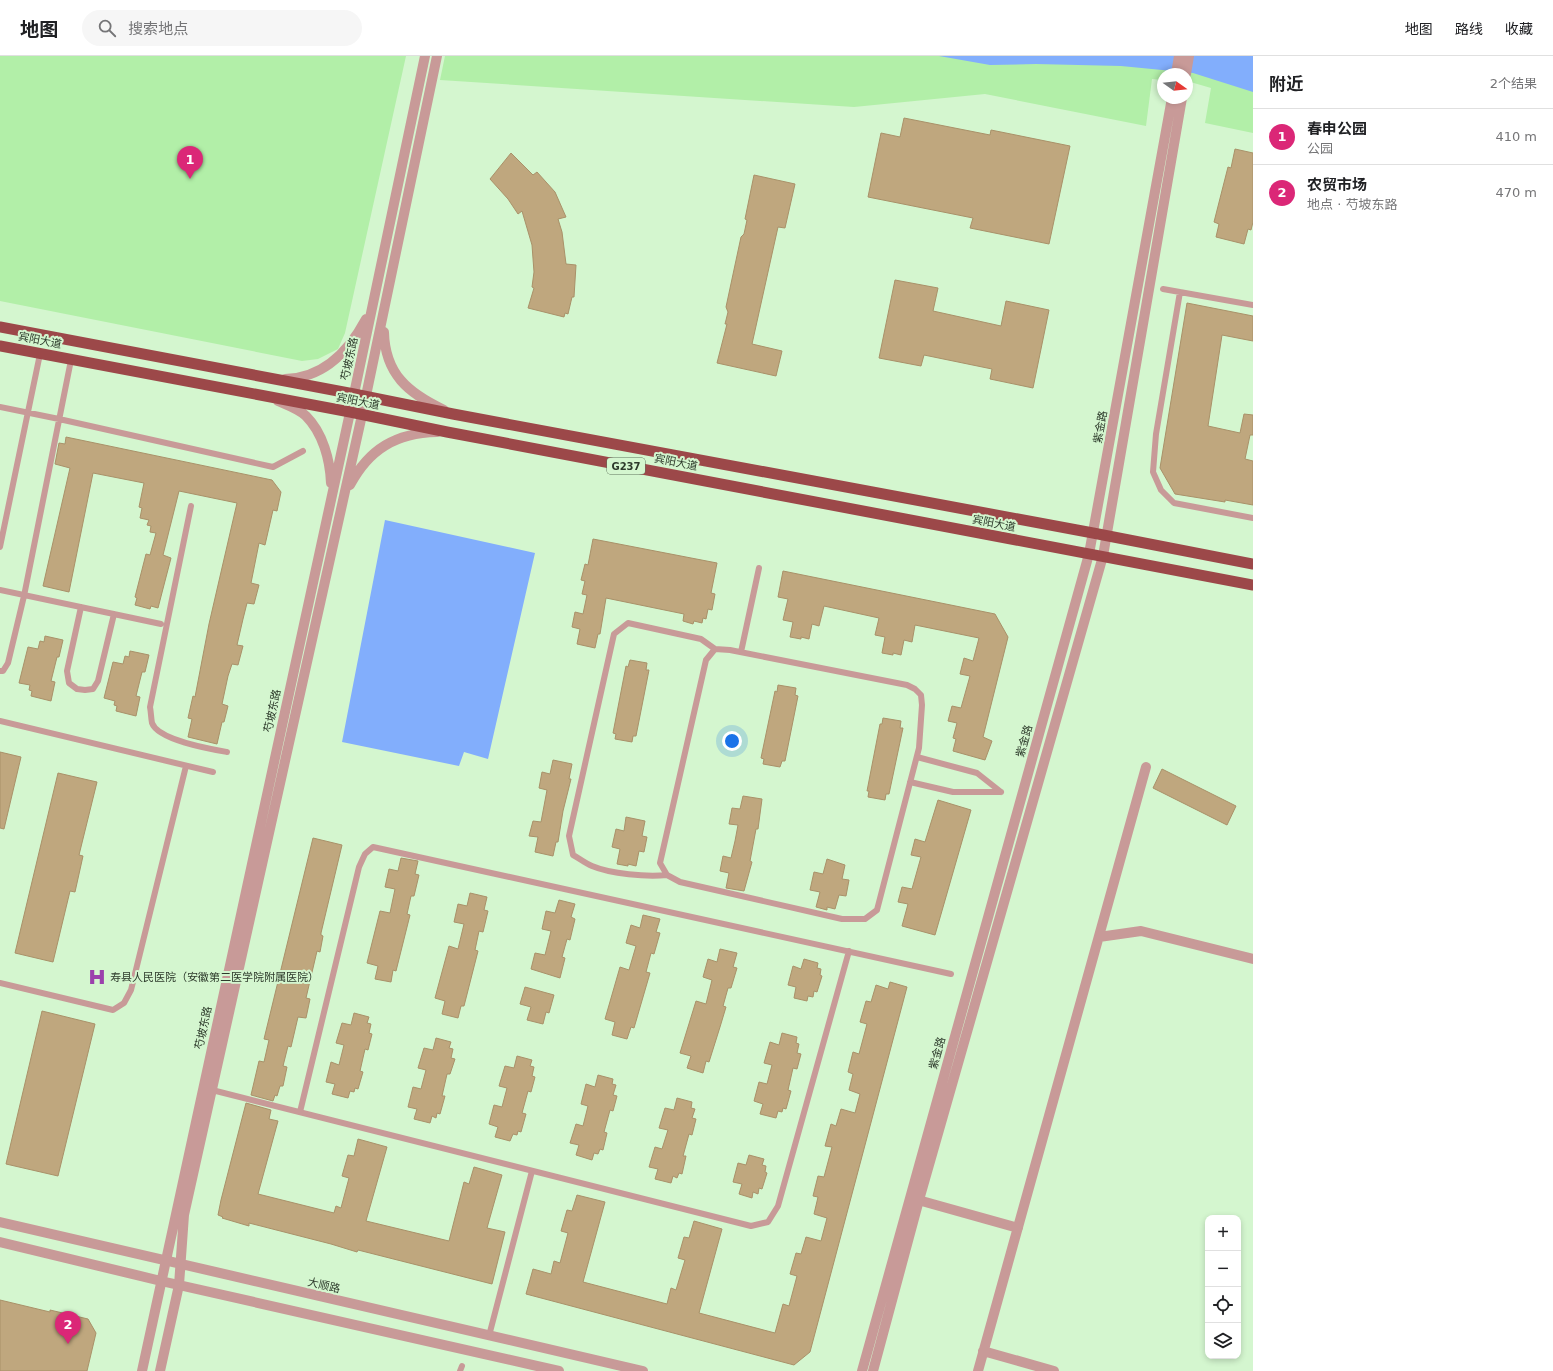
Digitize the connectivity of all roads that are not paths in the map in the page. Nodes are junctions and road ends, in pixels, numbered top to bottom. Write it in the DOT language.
graph roads {
  1 [pos="425,56"];
  2 [pos="437,56"];
  3 [pos="1179,56"];
  4 [pos="1189,56"];
  5 [pos="1177,68"];
  6 [pos="1187,68"];
  7 [pos="1174,105"];
  8 [pos="1163,289"];
  9 [pos="1180,292"];
  10 [pos="1253,305"];
  11 [pos="371,310"];
  12 [pos="384,314"];
  13 [pos="0,328"];
  14 [pos="0,346"];
  15 [pos="40,354"];
  16 [pos="71,360"];
  17 [pos="272,379"];
  18 [pos="354,394"];
  19 [pos="366,396"];
  20 [pos="271,398"];
  21 [pos="0,408"];
  22 [pos="28,412"];
  23 [pos="350,412"];
  24 [pos="453,414"];
  25 [pos="362,415"];
  26 [pos="59,419"];
  27 [pos="447,432"];
  28 [pos="303,451"];
  29 [pos="331,495"];
  30 [pos="344,498"];
  31 [pos="191,506"];
  32 [pos="1253,518"];
  33 [pos="1093,533"];
  34 [pos="1106,535"];
  35 [pos="0,547"];
  36 [pos="1089,554"];
  37 [pos="1102,556"];
  38 [pos="1253,564"];
  39 [pos="759,568"];
  40 [pos="1253,585"];
  41 [pos="0,590"];
  42 [pos="81,607"];
  43 [pos="114,614"];
  44 [pos="161,624"];
  45 [pos="715,649"];
  46 [pos="741,652"];
  47 [pos="0,671"];
  48 [pos="0,721"];
  49 [pos="227,752"];
  50 [pos="917,757"];
  51 [pos="186,766"];
  52 [pos="1146,767"];
  53 [pos="213,772"];
  54 [pos="910,782"];
  55 [pos="667,875"];
  56 [pos="1099,937"];
  57 [pos="849,951"];
  58 [pos="1253,959"];
  59 [pos="951,974"];
  60 [pos="0,985"];
  61 [pos="212,1090"];
  62 [pos="300,1112"];
  63 [pos="532,1171"];
  64 [pos="909,1198"];
  65 [pos="919,1200"];
  66 [pos="0,1222"];
  67 [pos="1018,1228"];
  68 [pos="0,1242"];
  69 [pos="165,1260"];
  70 [pos="181,1264"];
  71 [pos="161,1281"];
  72 [pos="179,1285"];
  73 [pos="490,1332"];
  74 [pos="984,1351"];
  75 [pos="142,1371"];
  76 [pos="160,1371"];
  77 [pos="559,1371"];
  78 [pos="643,1371"];
  79 [pos="862,1371"];
  80 [pos="872,1371"];
  81 [pos="978,1371"];
  82 [pos="1054,1371"];
  1 -- 11 [label="street, 芍坡东路"];
  2 -- 12 [label="street, 芍坡东路"];
  3 -- 5 [label="street"];
  4 -- 6 [label="street"];
  7 -- 33 [label="street, 紫金路"];
  7 -- 34 [label="street"];
  8 -- 9 [label="lane"];
  9 -- 10 [label="lane"];
  9 -- 32 [label="lane"];
  11 -- 17 [label="street"];
  11 -- 18 [label="street, 芍坡东路"];
  12 -- 19 [label="street, 芍坡东路"];
  12 -- 24 [label="street"];
  13 -- 17 [label="highway, 宾阳大道 / G237"];
  14 -- 15 [label="highway, 宾阳大道 / G237"];
  15 -- 16 [label="highway, 宾阳大道 / G237"];
  15 -- 22 [label="lane"];
  16 -- 20 [label="highway, 宾阳大道 / G237"];
  16 -- 26 [label="lane"];
  17 -- 18 [label="highway, 宾阳大道 / G237"];
  18 -- 19 [label="highway, 宾阳大道 / G237"];
  18 -- 23 [label="street, 芍坡东路"];
  19 -- 24 [label="highway, 宾阳大道 / G237"];
  19 -- 25 [label="street, 芍坡东路"];
  20 -- 23 [label="highway, 宾阳大道 / G237"];
  20 -- 29 [label="street"];
  21 -- 22 [label="lane"];
  22 -- 26 [label="lane"];
  22 -- 35 [label="lane"];
  23 -- 25 [label="highway, 宾阳大道 / G237"];
  23 -- 29 [label="street, 芍坡东路"];
  24 -- 33 [label="highway, 宾阳大道 / G237"];
  25 -- 27 [label="highway, 宾阳大道 / G237"];
  25 -- 30 [label="street, 芍坡东路"];
  26 -- 28 [label="lane"];
  26 -- 47 [label="lane"];
  27 -- 30 [label="street"];
  27 -- 36 [label="highway, 宾阳大道 / G237"];
  29 -- 69 [label="street, 芍坡东路"];
  30 -- 61 [label="street, 芍坡东路"];
  31 -- 49 [label="lane"];
  33 -- 34 [label="highway, 宾阳大道 / G237"];
  33 -- 36 [label="street, 紫金路"];
  34 -- 37 [label="street"];
  34 -- 38 [label="highway, 宾阳大道 / G237"];
  36 -- 37 [label="highway, 宾阳大道 / G237"];
  36 -- 64 [label="street, 紫金路"];
  37 -- 40 [label="highway, 宾阳大道 / G237"];
  37 -- 65 [label="street"];
  39 -- 46 [label="lane"];
  41 -- 42 [label="lane"];
  42 -- 43 [label="lane"];
  42 -- 43 [label="lane"];
  43 -- 44 [label="lane"];
  45 -- 46 [label="lane"];
  45 -- 55 [label="lane"];
  45 -- 55 [label="lane"];
  46 -- 50 [label="lane"];
  48 -- 51 [label="lane"];
  50 -- 54 [label="lane"];
  50 -- 54 [label="lane"];
  51 -- 53 [label="lane"];
  51 -- 60 [label="lane"];
  52 -- 56 [label="street"];
  54 -- 55 [label="lane"];
  56 -- 58 [label="street"];
  56 -- 67 [label="street"];
  57 -- 59 [label="lane"];
  57 -- 62 [label="lane"];
  57 -- 63 [label="lane"];
  61 -- 62 [label="lane"];
  61 -- 70 [label="street, 芍坡东路"];
  62 -- 63 [label="lane"];
  63 -- 73 [label="lane"];
  64 -- 65 [label="street"];
  64 -- 79 [label="street, 紫金路"];
  65 -- 67 [label="street"];
  65 -- 80 [label="street"];
  66 -- 69 [label="street, 大顺路"];
  67 -- 74 [label="street"];
  68 -- 71 [label="street"];
  69 -- 70 [label="street, 大顺路"];
  69 -- 71 [label="street, 芍坡东路"];
  70 -- 72 [label="street, 芍坡东路"];
  70 -- 78 [label="street, 大顺路"];
  71 -- 72 [label="street"];
  71 -- 75 [label="street, 芍坡东路"];
  72 -- 76 [label="street, 芍坡东路"];
  72 -- 77 [label="street"];
  74 -- 81 [label="street"];
  74 -- 82 [label="street"];
}
